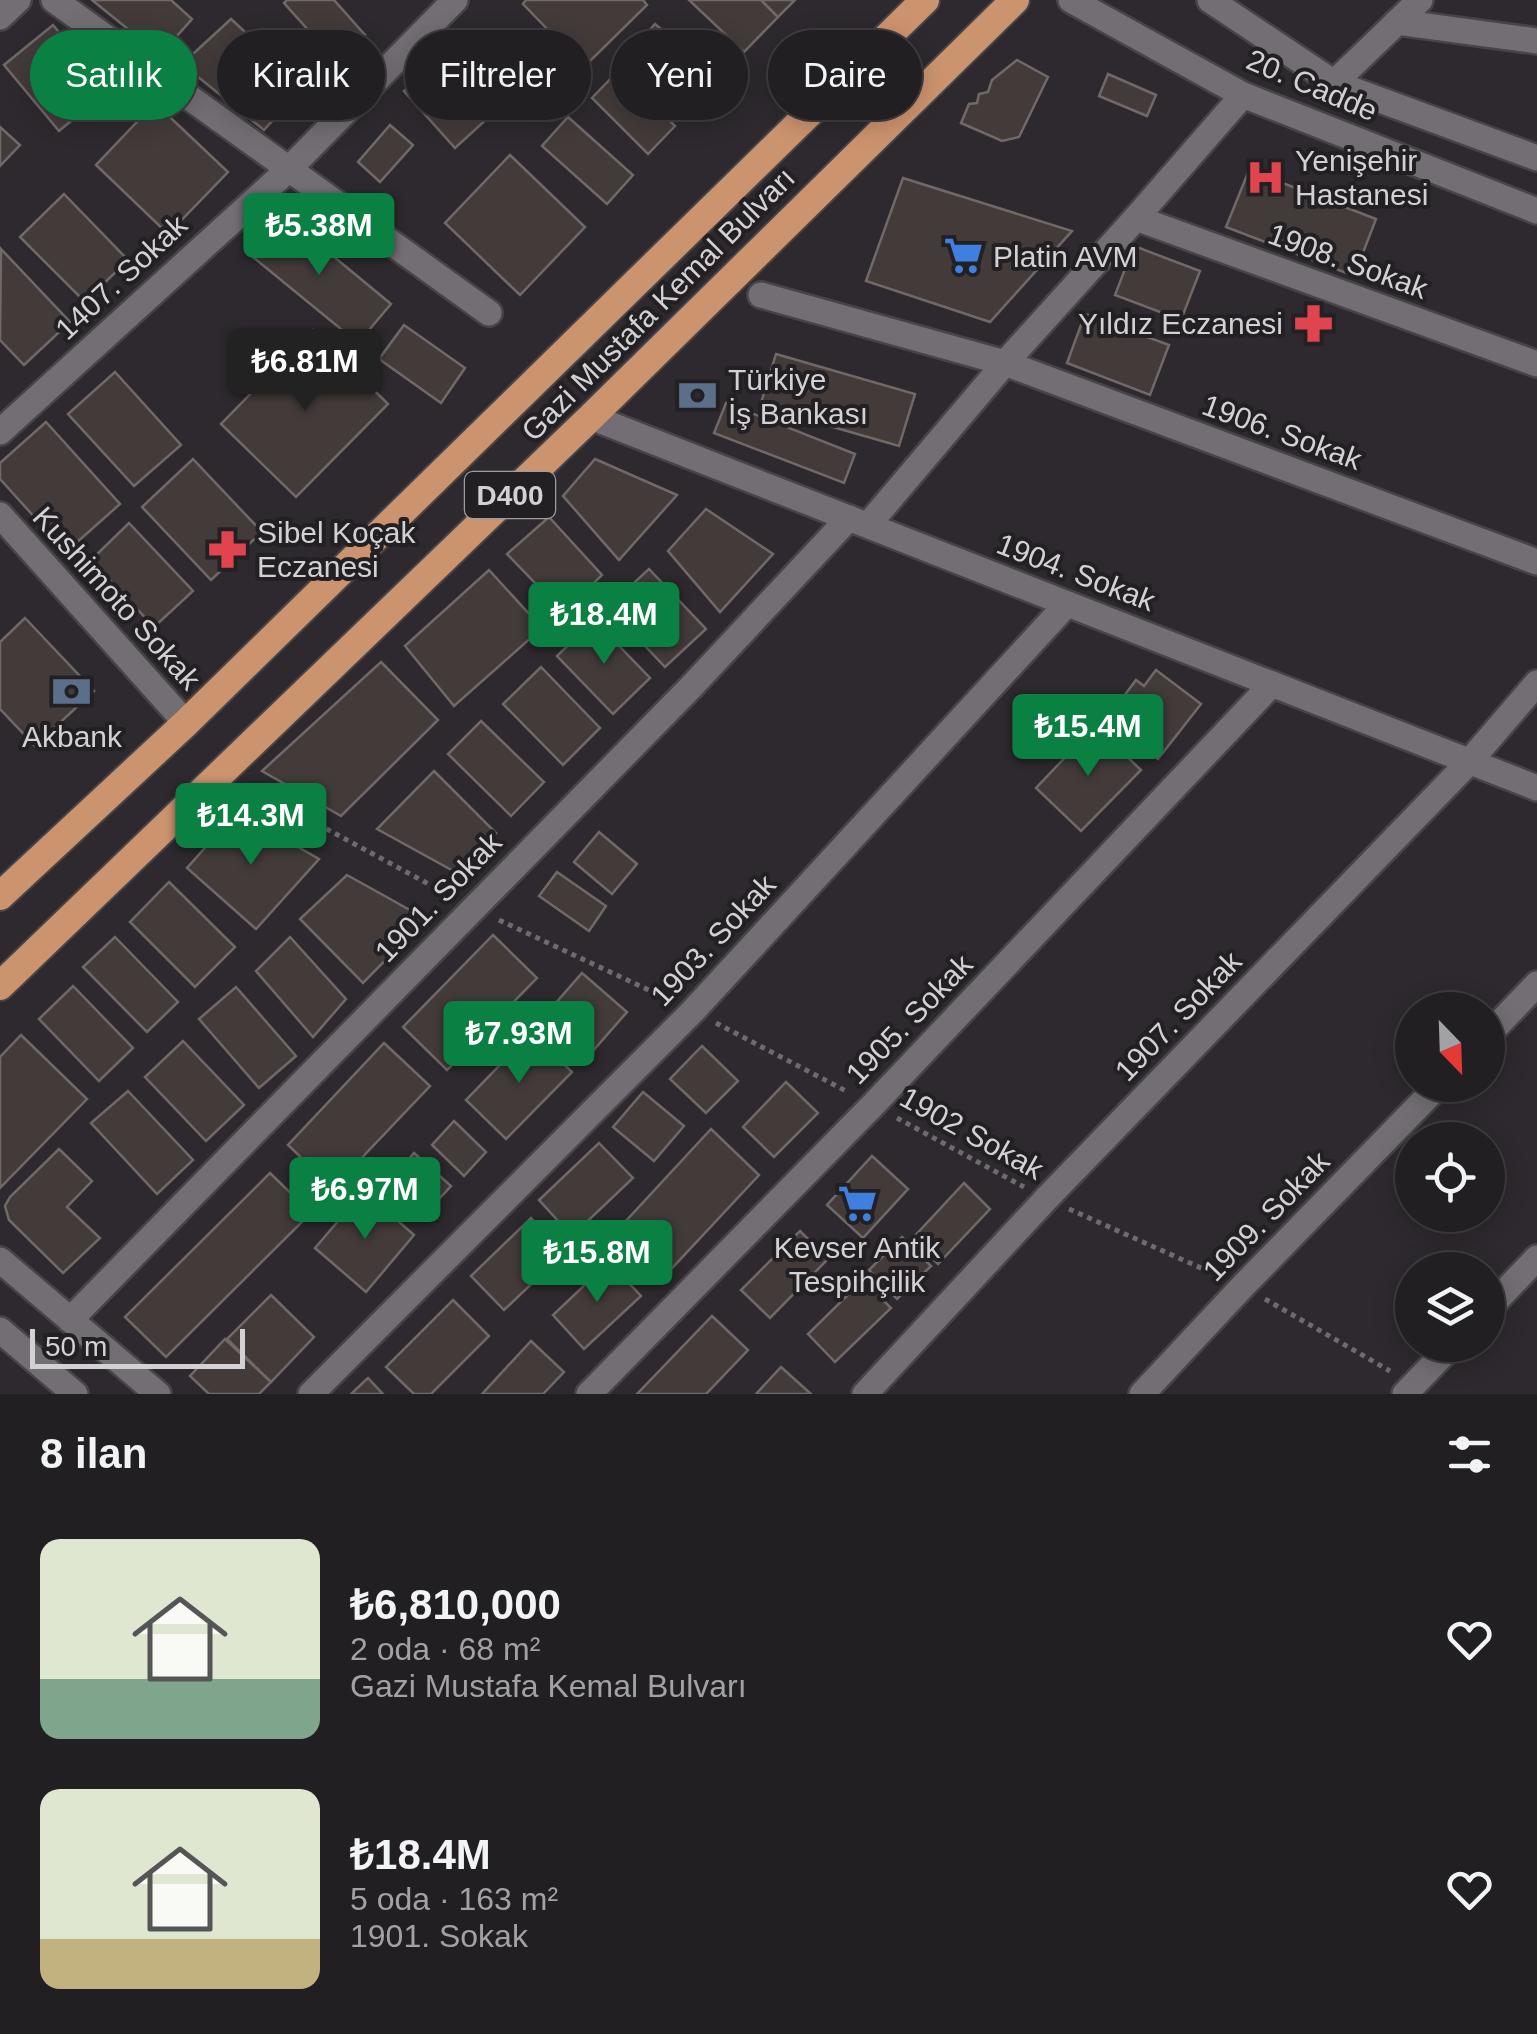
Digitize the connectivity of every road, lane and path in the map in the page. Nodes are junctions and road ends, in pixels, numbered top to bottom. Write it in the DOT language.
graph roads {
  1 [pos="18,0"];
  2 [pos="54,0"];
  3 [pos="455,0"];
  4 [pos="925,0"];
  5 [pos="1015,0"];
  6 [pos="1071,0"];
  7 [pos="1210,0"];
  8 [pos="1420,0"];
  9 [pos="0,17"];
  10 [pos="1397,22"];
  11 [pos="1537,41"];
  12 [pos="1334,83"];
  13 [pos="1242,94"];
  14 [pos="1537,158"];
  15 [pos="289,170"];
  16 [pos="1537,210"];
  17 [pos="1136,218"];
  18 [pos="761,295"];
  19 [pos="489,312"];
  20 [pos="1004,363"];
  21 [pos="1537,364"];
  22 [pos="591,417"];
  23 [pos="0,432"];
  24 [pos="0,515"];
  25 [pos="858,522"];
  26 [pos="1537,562"];
  27 [pos="1067,604"];
  28 [pos="1537,683"];
  29 [pos="1272,684"];
  30 [pos="186,723"];
  31 [pos="1470,761"];
  32 [pos="223,772"];
  33 [pos="1537,788"];
  34 [pos="0,896"];
  35 [pos="472,908"];
  36 [pos="1537,984"];
  37 [pos="0,986"];
  38 [pos="693,1010"];
  39 [pos="1505,1017"];
  40 [pos="1422,1102"];
  41 [pos="873,1105"];
  42 [pos="1046,1198"];
  43 [pos="1537,1258"];
  44 [pos="0,1260"];
  45 [pos="1243,1286"];
  46 [pos="1505,1291"];
  47 [pos="70,1320"];
  48 [pos="0,1330"];
  49 [pos="1436,1362"];
  50 [pos="1410,1389"];
  51 [pos="75,1394"];
  52 [pos="158,1394"];
  53 [pos="311,1394"];
  54 [pos="589,1394"];
  55 [pos="865,1394"];
  56 [pos="1142,1394"];
  1 -- 9 [label="street"];
  2 -- 15 [label="street"];
  3 -- 15 [label="street, 1407. Sokak"];
  4 -- 30 [label="highway, Gazi Mustafa Kemal Bulvarı / D400"];
  5 -- 22 [label="highway, Gazi Mustafa Kemal Bulvarı / D400"];
  6 -- 13 [label="street, 20. Cadde"];
  7 -- 12 [label="street, 20. Cadde"];
  8 -- 10 [label="street"];
  10 -- 11 [label="street"];
  10 -- 12 [label="street"];
  12 -- 14 [label="street, 20. Cadde"];
  13 -- 16 [label="street, 20. Cadde"];
  13 -- 17 [label="street, 1901. Sokak"];
  15 -- 19 [label="street"];
  15 -- 23 [label="street, 1407. Sokak"];
  17 -- 20 [label="street, 1901. Sokak"];
  17 -- 21 [label="street, 1908. Sokak"];
  18 -- 20 [label="street, 1906. Sokak"];
  20 -- 25 [label="street, 1901. Sokak"];
  20 -- 26 [label="street, 1906. Sokak"];
  22 -- 25 [label="street, 1904. Sokak"];
  22 -- 32 [label="highway, Gazi Mustafa Kemal Bulvarı / D400"];
  24 -- 30 [label="street, Kushimoto Sokak"];
  25 -- 27 [label="street, 1904. Sokak"];
  25 -- 35 [label="street, 1901. Sokak"];
  27 -- 29 [label="street, 1904. Sokak"];
  27 -- 38 [label="street, 1903. Sokak"];
  28 -- 31 [label="street, 1907. Sokak"];
  29 -- 31 [label="street, 1904. Sokak"];
  29 -- 41 [label="street, 1905. Sokak"];
  30 -- 34 [label="highway, Gazi Mustafa Kemal Bulvarı / D400"];
  31 -- 33 [label="street, 1904. Sokak"];
  31 -- 42 [label="street, 1907. Sokak"];
  32 -- 35 [label="path, 1902 Sokak"];
  32 -- 37 [label="highway, Gazi Mustafa Kemal Bulvarı / D400"];
  35 -- 38 [label="path, 1902 Sokak"];
  35 -- 47 [label="street, 1901. Sokak"];
  36 -- 39 [label="street"];
  38 -- 41 [label="path, 1902 Sokak"];
  38 -- 53 [label="street, 1903. Sokak"];
  40 -- 45 [label="street, 1909. Sokak"];
  41 -- 42 [label="path, 1902 Sokak"];
  41 -- 54 [label="street, 1905. Sokak"];
  42 -- 45 [label="path, 1902 Sokak"];
  42 -- 55 [label="street, 1907. Sokak"];
  43 -- 46 [label="street"];
  44 -- 47 [label="street"];
  45 -- 50 [label="path, 1902 Sokak"];
  45 -- 56 [label="street, 1909. Sokak"];
  47 -- 52 [label="street"];
  48 -- 51 [label="street"];
  49 -- 50 [label="street"];
}
